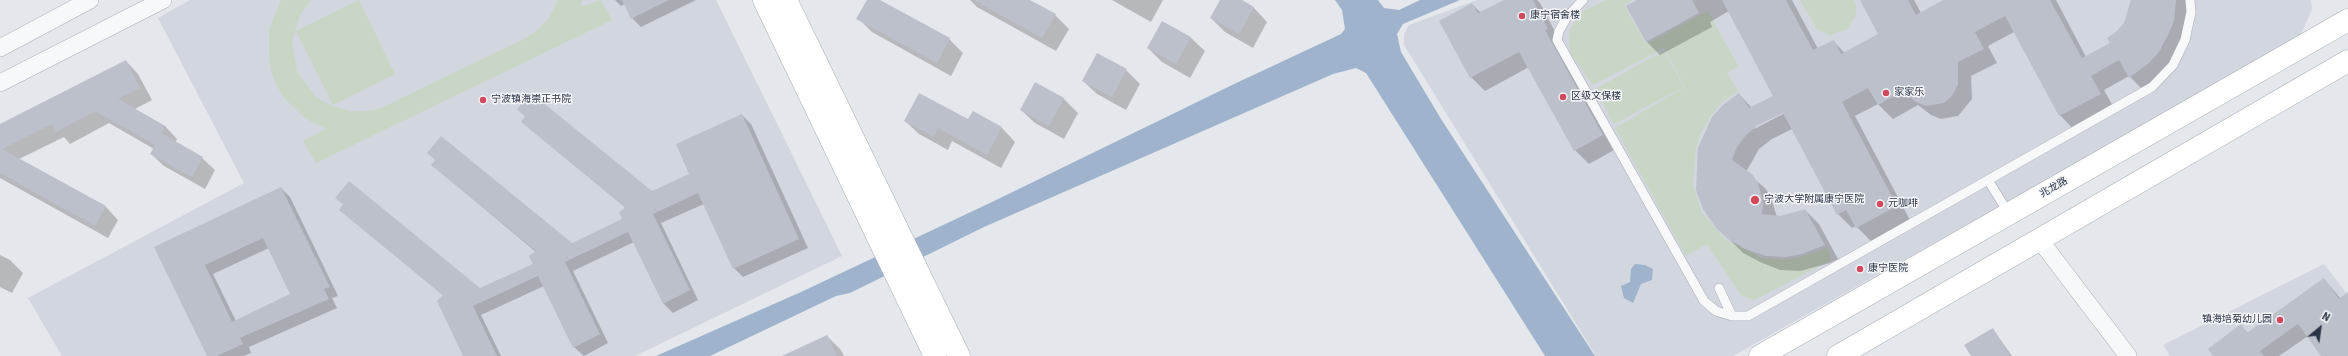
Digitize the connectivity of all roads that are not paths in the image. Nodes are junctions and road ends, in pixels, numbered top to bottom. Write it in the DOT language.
graph roads {
  1 [pos="90,0"];
  2 [pos="163,0"];
  3 [pos="764,0"];
  4 [pos="786,0"];
  5 [pos="1583,0"];
  6 [pos="2190,0"];
  7 [pos="2348,20"];
  8 [pos="0,48"];
  9 [pos="2348,61"];
  10 [pos="0,83"];
  11 [pos="1988,180"];
  12 [pos="2009,214"];
  13 [pos="2039,239"];
  14 [pos="906,270"];
  15 [pos="1719,288"];
  16 [pos="1732,316"];
  17 [pos="935,356"];
  18 [pos="959,356"];
  19 [pos="1760,356"];
  20 [pos="1838,356"];
  21 [pos="2128,356"];
  1 -- 8 [label="street"];
  2 -- 10 [label="street"];
  3 -- 14 [label="main road"];
  4 -- 14 [label="main road"];
  5 -- 16 [label="lane"];
  6 -- 11 [label="lane"];
  7 -- 12 [label="main road, 兆龙路"];
  9 -- 13 [label="main road"];
  11 -- 12 [label="lane"];
  11 -- 16 [label="lane"];
  12 -- 19 [label="main road, 兆龙路"];
  13 -- 20 [label="main road"];
  13 -- 21 [label="street"];
  14 -- 17 [label="main road"];
  14 -- 18 [label="main road"];
  15 -- 16 [label="lane"];
}
